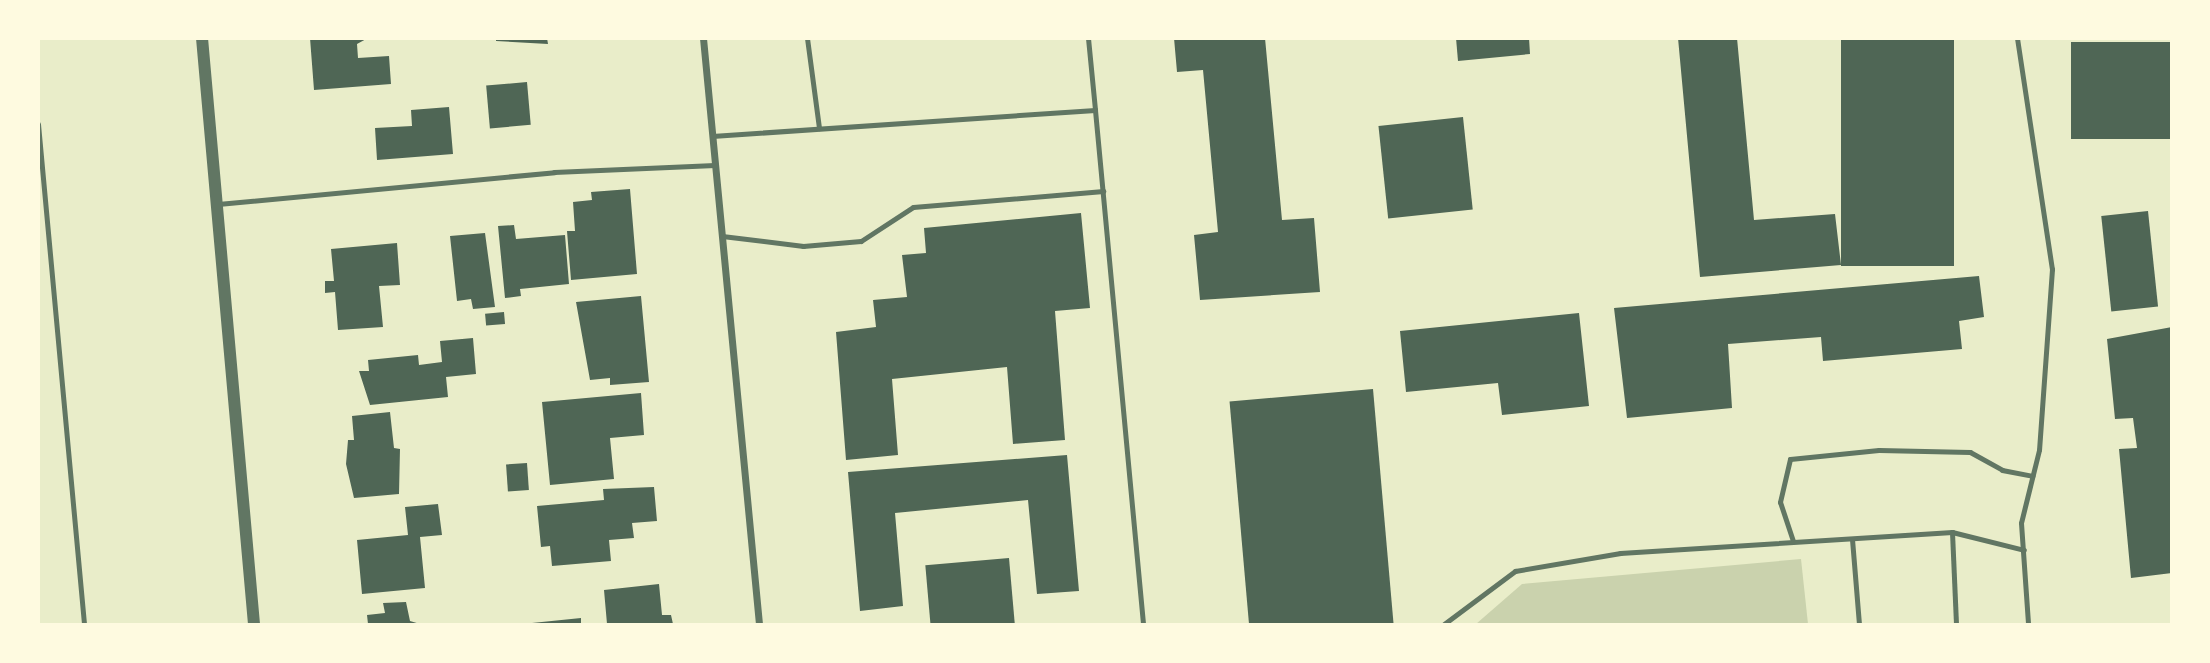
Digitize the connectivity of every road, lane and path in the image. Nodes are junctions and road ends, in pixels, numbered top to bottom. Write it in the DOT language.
graph roads {
  1 [pos="202,38"];
  2 [pos="703,38"];
  3 [pos="807,38"];
  4 [pos="1088,38"];
  5 [pos="2017,38"];
  6 [pos="1095,110"];
  7 [pos="38,124"];
  8 [pos="818,128"];
  9 [pos="712,136"];
  10 [pos="715,164"];
  11 [pos="1103,191"];
  12 [pos="218,204"];
  13 [pos="722,236"];
  14 [pos="2032,476"];
  15 [pos="1952,532"];
  16 [pos="1852,539"];
  17 [pos="1793,541"];
  18 [pos="2024,550"];
  19 [pos="84,625"];
  20 [pos="254,625"];
  21 [pos="759,625"];
  22 [pos="1143,625"];
  23 [pos="1444,625"];
  24 [pos="1859,625"];
  25 [pos="1956,625"];
  26 [pos="2028,625"];
  1 -- 12 [label="street"];
  2 -- 9 [label="street"];
  3 -- 8 [label="lane"];
  4 -- 6 [label="lane"];
  5 -- 14 [label="lane"];
  6 -- 8 [label="lane"];
  6 -- 11 [label="lane"];
  7 -- 19 [label="lane"];
  8 -- 9 [label="lane"];
  9 -- 10 [label="street"];
  10 -- 12 [label="lane"];
  10 -- 13 [label="street"];
  11 -- 13 [label="lane"];
  11 -- 22 [label="lane"];
  12 -- 20 [label="street"];
  13 -- 21 [label="street"];
  14 -- 17 [label="lane"];
  14 -- 18 [label="lane"];
  15 -- 16 [label="lane"];
  15 -- 18 [label="lane"];
  15 -- 25 [label="lane"];
  16 -- 17 [label="lane"];
  16 -- 24 [label="lane"];
  17 -- 23 [label="lane"];
  18 -- 26 [label="lane"];
}
